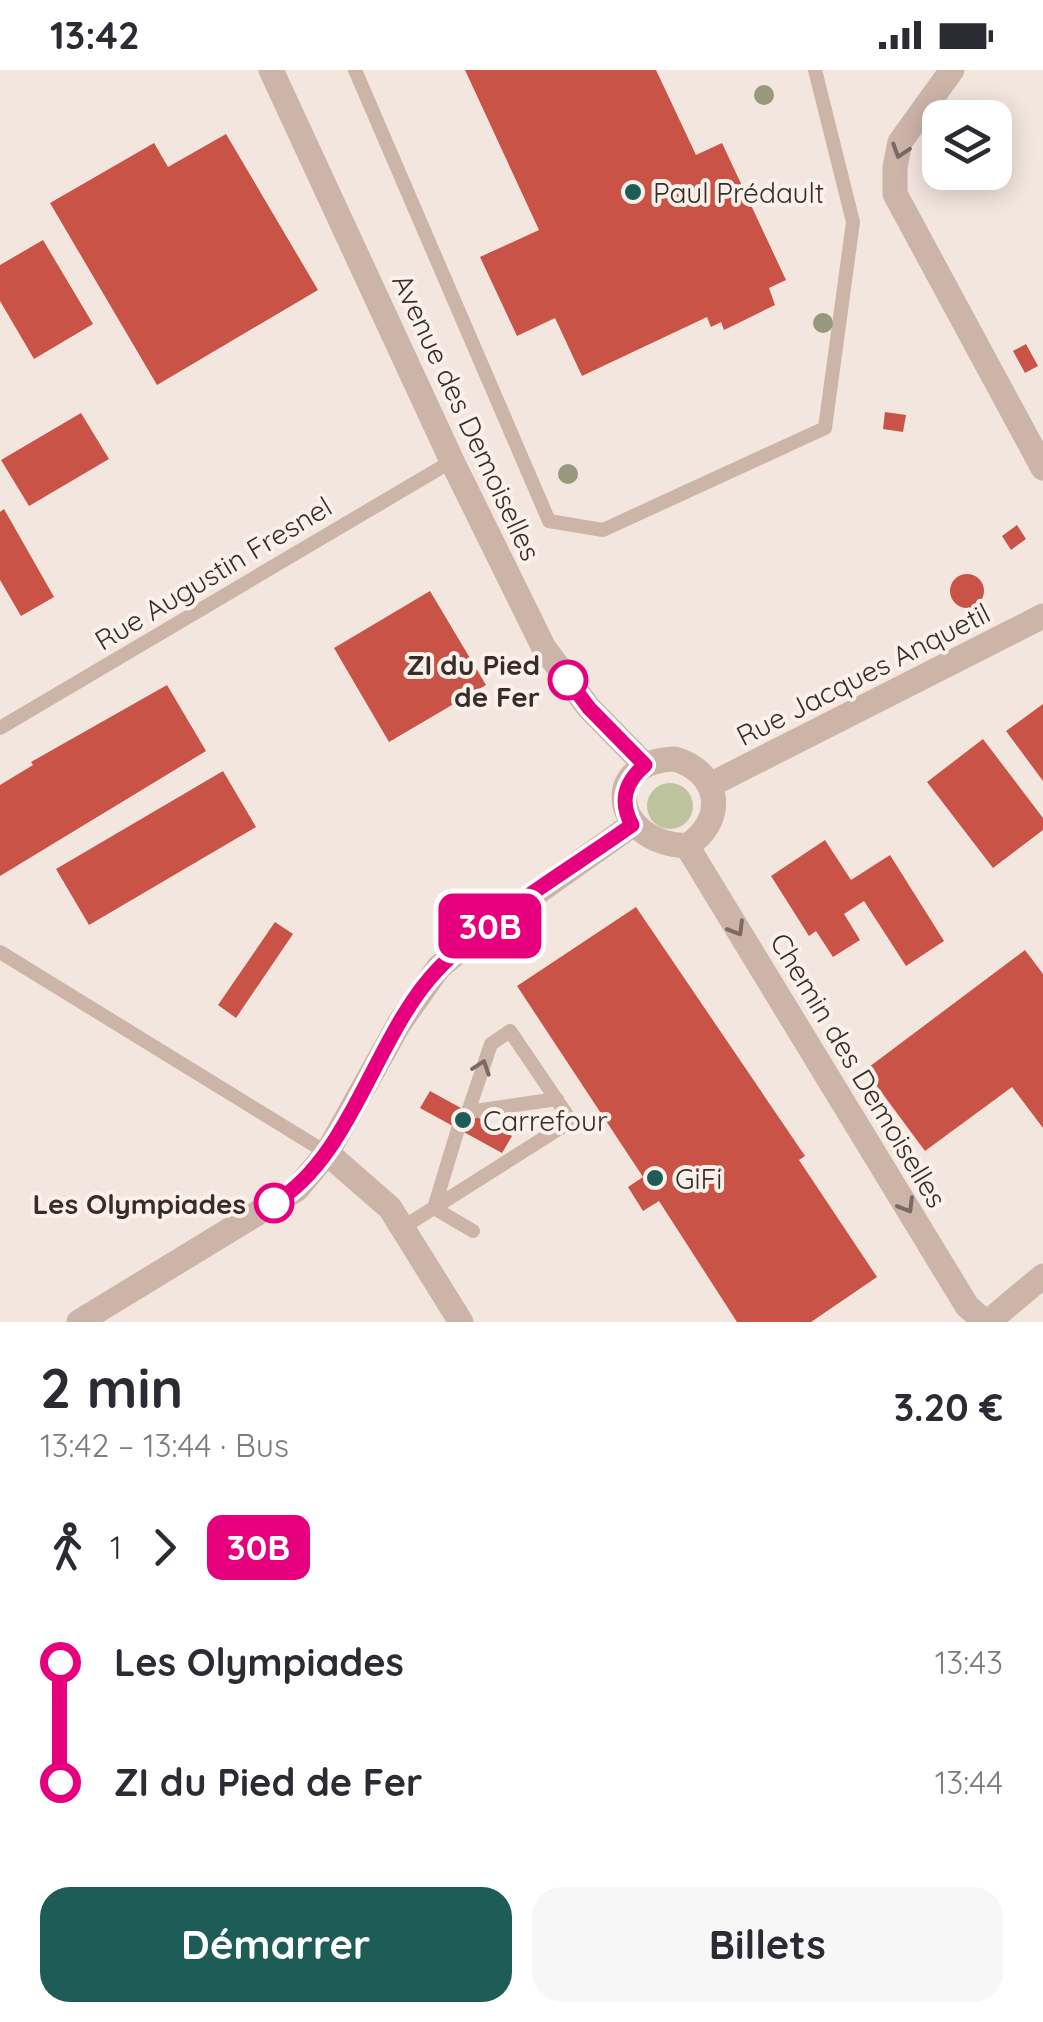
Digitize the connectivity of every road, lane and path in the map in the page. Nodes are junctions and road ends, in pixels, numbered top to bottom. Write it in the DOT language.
graph roads {
  1 [pos="271,70"];
  2 [pos="354,70"];
  3 [pos="815,70"];
  4 [pos="952,70"];
  5 [pos="452,460"];
  6 [pos="1043,468"];
  7 [pos="1043,616"];
  8 [pos="0,728"];
  9 [pos="645,765"];
  10 [pos="710,785"];
  11 [pos="632,825"];
  12 [pos="686,846"];
  13 [pos="0,952"];
  14 [pos="556,1099"];
  15 [pos="458,1129"];
  16 [pos="327,1152"];
  17 [pos="434,1208"];
  18 [pos="402,1228"];
  19 [pos="473,1230"];
  20 [pos="1043,1276"];
  21 [pos="79,1322"];
  22 [pos="461,1322"];
  23 [pos="987,1322"];
  1 -- 5 [label="street, Avenue des Demoiselles"];
  2 -- 3 [label="lane"];
  4 -- 6 [label="street, one-way"];
  5 -- 8 [label="lane, Rue Augustin Fresnel"];
  5 -- 9 [label="street, Avenue des Demoiselles"];
  7 -- 10 [label="street, Rue Jacques Anquetil"];
  9 -- 10 [label="street"];
  9 -- 11 [label="street"];
  10 -- 12 [label="street"];
  11 -- 12 [label="street"];
  11 -- 16 [label="street"];
  12 -- 23 [label="street, Chemin des Demoiselles, one-way"];
  13 -- 16 [label="lane"];
  14 -- 14 [label="lane, one-way"];
  14 -- 17 [label="lane"];
  15 -- 17 [label="lane"];
  16 -- 18 [label="street"];
  16 -- 21 [label="street"];
  17 -- 18 [label="lane"];
  17 -- 19 [label="lane"];
  18 -- 22 [label="street"];
  20 -- 23 [label="street"];
}
